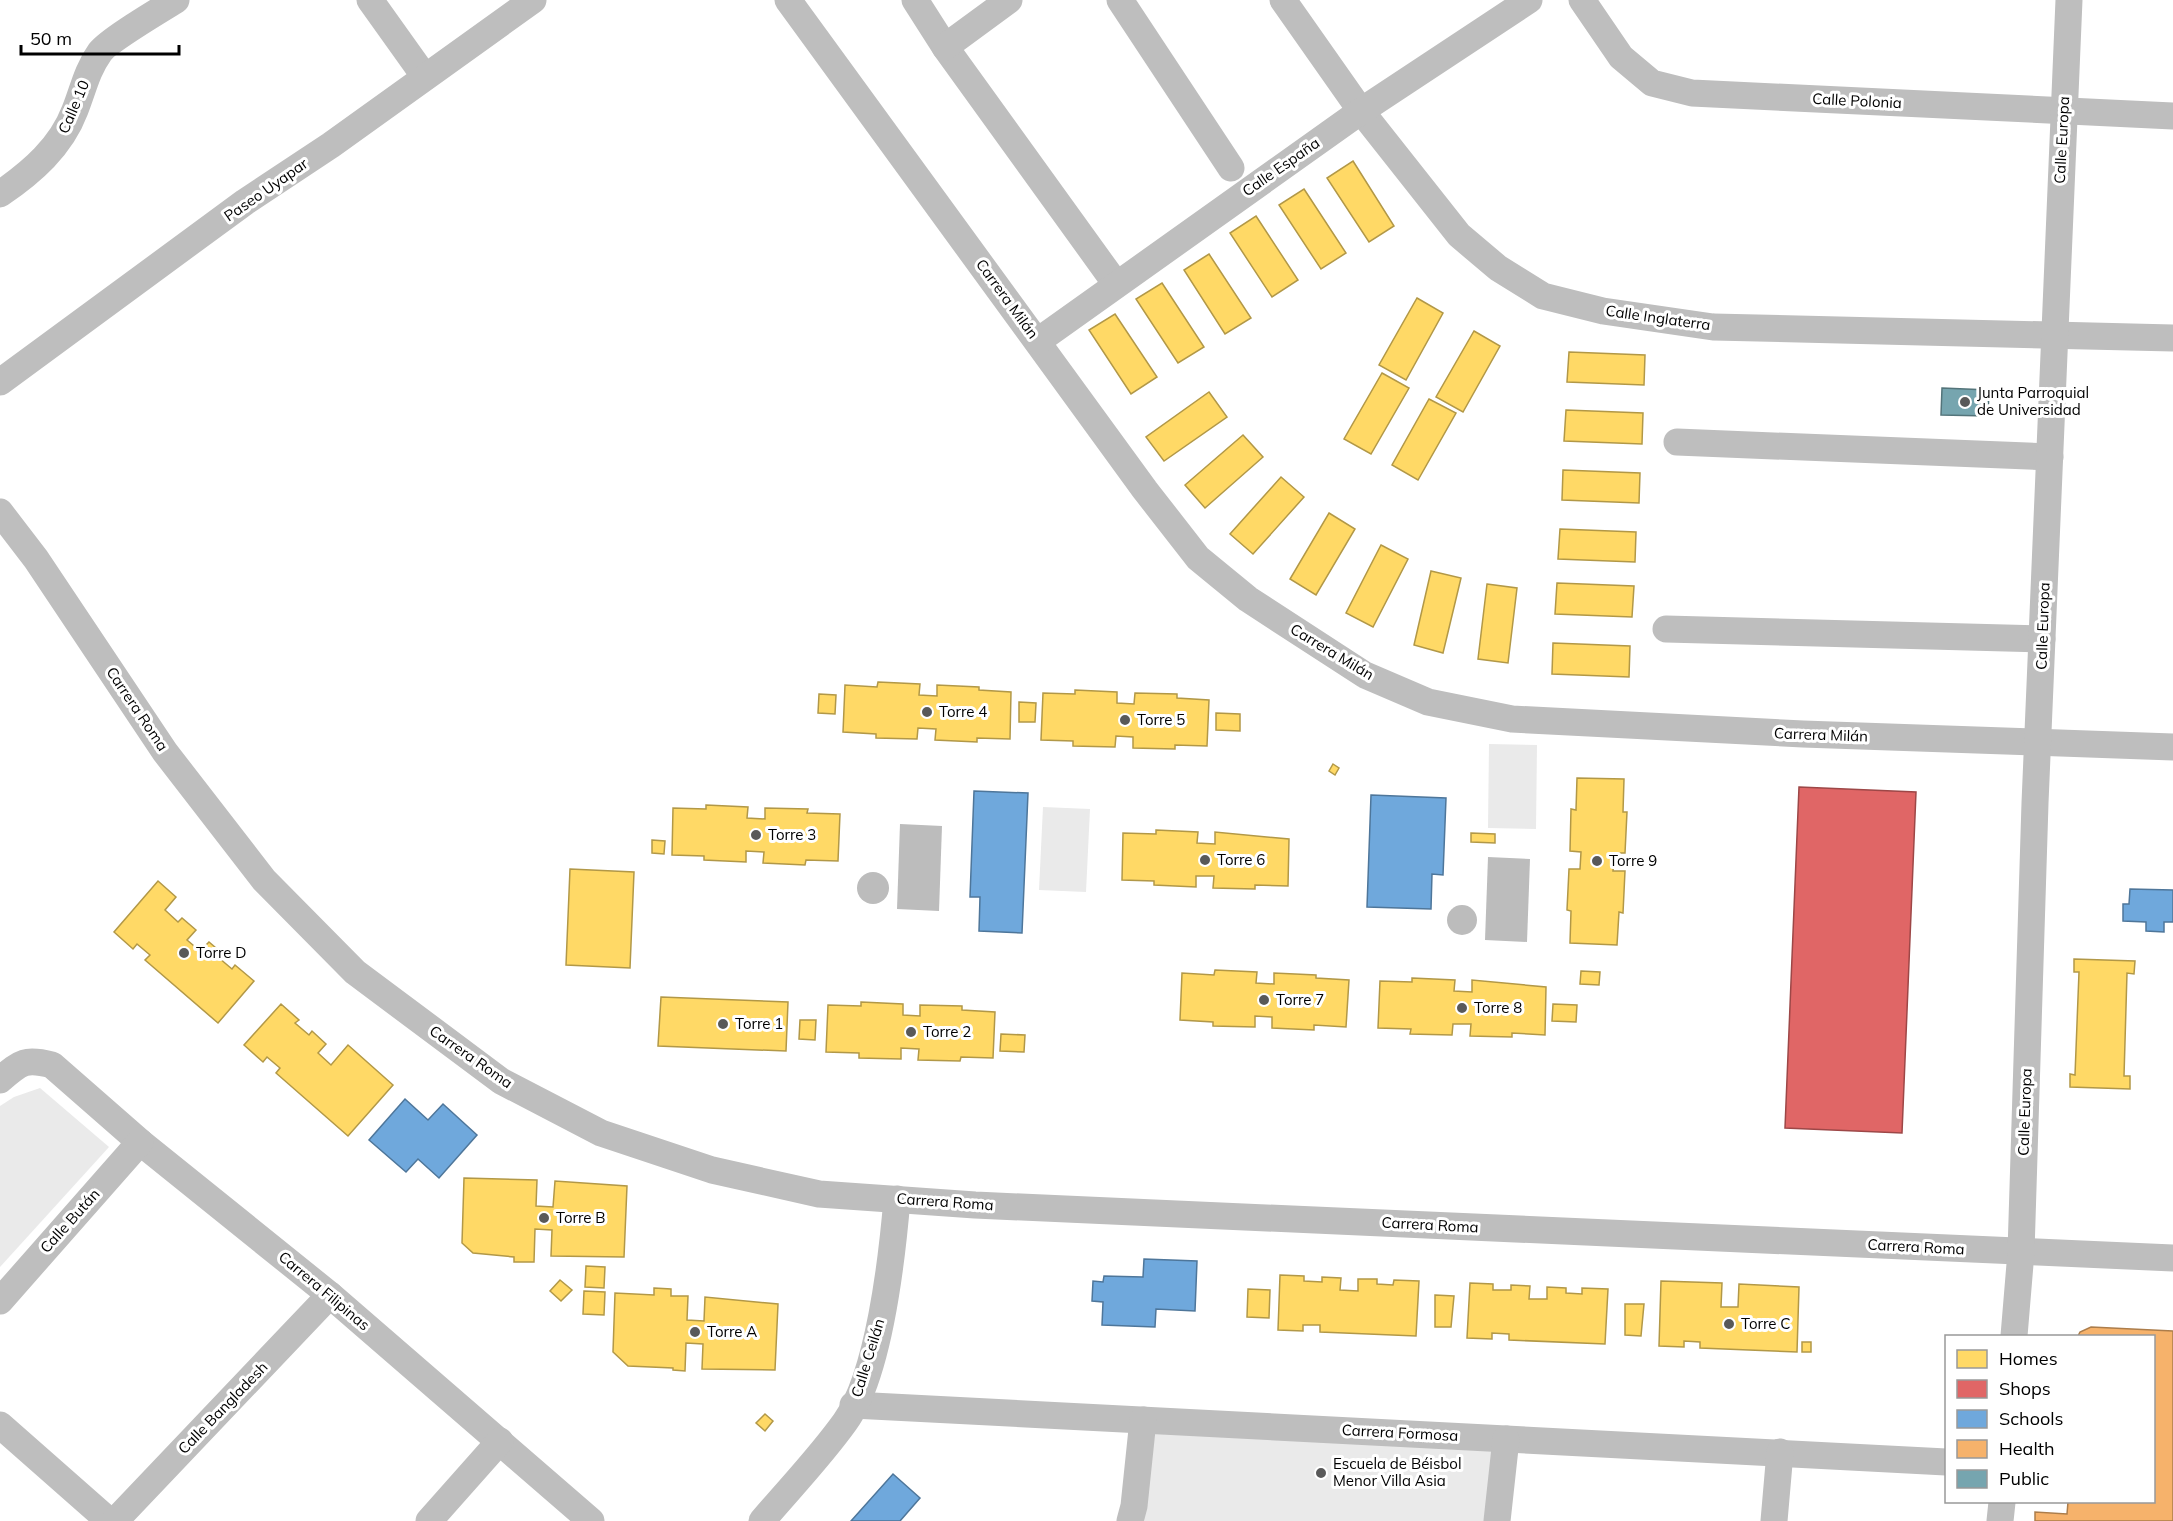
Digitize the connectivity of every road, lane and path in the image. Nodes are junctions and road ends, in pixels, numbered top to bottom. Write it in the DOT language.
graph roads {
  1 [pos="176,0"];
  2 [pos="370,0"];
  3 [pos="533,0"];
  4 [pos="788,0"];
  5 [pos="915,0"];
  6 [pos="1009,0"];
  7 [pos="1120,0"];
  8 [pos="1283,0"];
  9 [pos="1529,0"];
  10 [pos="1582,0"];
  11 [pos="2069,0"];
  12 [pos="945,46"];
  13 [pos="425,77"];
  14 [pos="1361,111"];
  15 [pos="2063,111"];
  16 [pos="2173,116"];
  17 [pos="1231,168"];
  18 [pos="0,194"];
  19 [pos="1116,284"];
  20 [pos="2054,333"];
  21 [pos="2173,338"];
  22 [pos="1038,341"];
  23 [pos="0,382"];
  24 [pos="1677,442"];
  25 [pos="2050,457"];
  26 [pos="0,512"];
  27 [pos="1666,629"];
  28 [pos="2042,639"];
  29 [pos="2039,742"];
  30 [pos="2173,747"];
  31 [pos="0,1080"];
  32 [pos="140,1142"];
  33 [pos="897,1199"];
  34 [pos="2021,1252"];
  35 [pos="2173,1258"];
  36 [pos="330,1295"];
  37 [pos="0,1300"];
  38 [pos="2014,1335"];
  39 [pos="854,1405"];
  40 [pos="1143,1420"];
  41 [pos="0,1425"];
  42 [pos="1506,1439"];
  43 [pos="500,1441"];
  44 [pos="1780,1452"];
  45 [pos="1945,1462"];
  46 [pos="2002,1503"];
  47 [pos="109,1521"];
  48 [pos="115,1521"];
  49 [pos="429,1521"];
  50 [pos="591,1521"];
  51 [pos="762,1521"];
  52 [pos="1130,1521"];
  53 [pos="1497,1521"];
  54 [pos="1774,1521"];
  55 [pos="2000,1521"];
  1 -- 18 [label="street, Calle 10"];
  2 -- 13 [label="street"];
  3 -- 13 [label="street, Paseo Uyapar"];
  4 -- 22 [label="street, Carrera Milán"];
  5 -- 12 [label="street"];
  6 -- 12 [label="street"];
  7 -- 17 [label="street"];
  8 -- 14 [label="street, Calle Inglaterra"];
  9 -- 14 [label="street, Calle España"];
  10 -- 15 [label="street, Calle Polonia"];
  11 -- 15 [label="street, Calle Europa"];
  12 -- 19 [label="street"];
  13 -- 23 [label="street, Paseo Uyapar"];
  14 -- 19 [label="street, Calle España"];
  14 -- 20 [label="street, Calle Inglaterra"];
  15 -- 16 [label="street, Calle Polonia"];
  15 -- 20 [label="street, Calle Europa"];
  19 -- 22 [label="street, Calle España"];
  20 -- 21 [label="street, Calle Inglaterra"];
  20 -- 25 [label="street, Calle Europa"];
  22 -- 29 [label="street, Carrera Milán"];
  24 -- 25 [label="street"];
  25 -- 28 [label="street, Calle Europa"];
  26 -- 33 [label="street, Carrera Roma"];
  27 -- 28 [label="street"];
  28 -- 29 [label="street, Calle Europa"];
  29 -- 30 [label="street, Carrera Milán"];
  29 -- 34 [label="street, Calle Europa"];
  31 -- 32 [label="street, Carrera Filipinas"];
  32 -- 36 [label="street, Carrera Filipinas"];
  32 -- 37 [label="street, Calle Bután"];
  33 -- 34 [label="street, Carrera Roma"];
  33 -- 39 [label="street, Calle Ceilán"];
  34 -- 35 [label="street, Carrera Roma"];
  34 -- 38 [label="street, Calle Europa"];
  36 -- 43 [label="street, Carrera Filipinas"];
  36 -- 48 [label="street, Calle Bangladesh"];
  39 -- 40 [label="street, Carrera Formosa"];
  39 -- 51 [label="street, Calle Ceilán"];
  40 -- 42 [label="street, Carrera Formosa"];
  40 -- 52 [label="street"];
  41 -- 47 [label="street"];
  42 -- 44 [label="street, Carrera Formosa"];
  42 -- 53 [label="street"];
  43 -- 49 [label="street"];
  43 -- 50 [label="street, Carrera Filipinas"];
  44 -- 45 [label="street, Carrera Formosa"];
  44 -- 54 [label="street"];
  46 -- 55 [label="street"];
}
